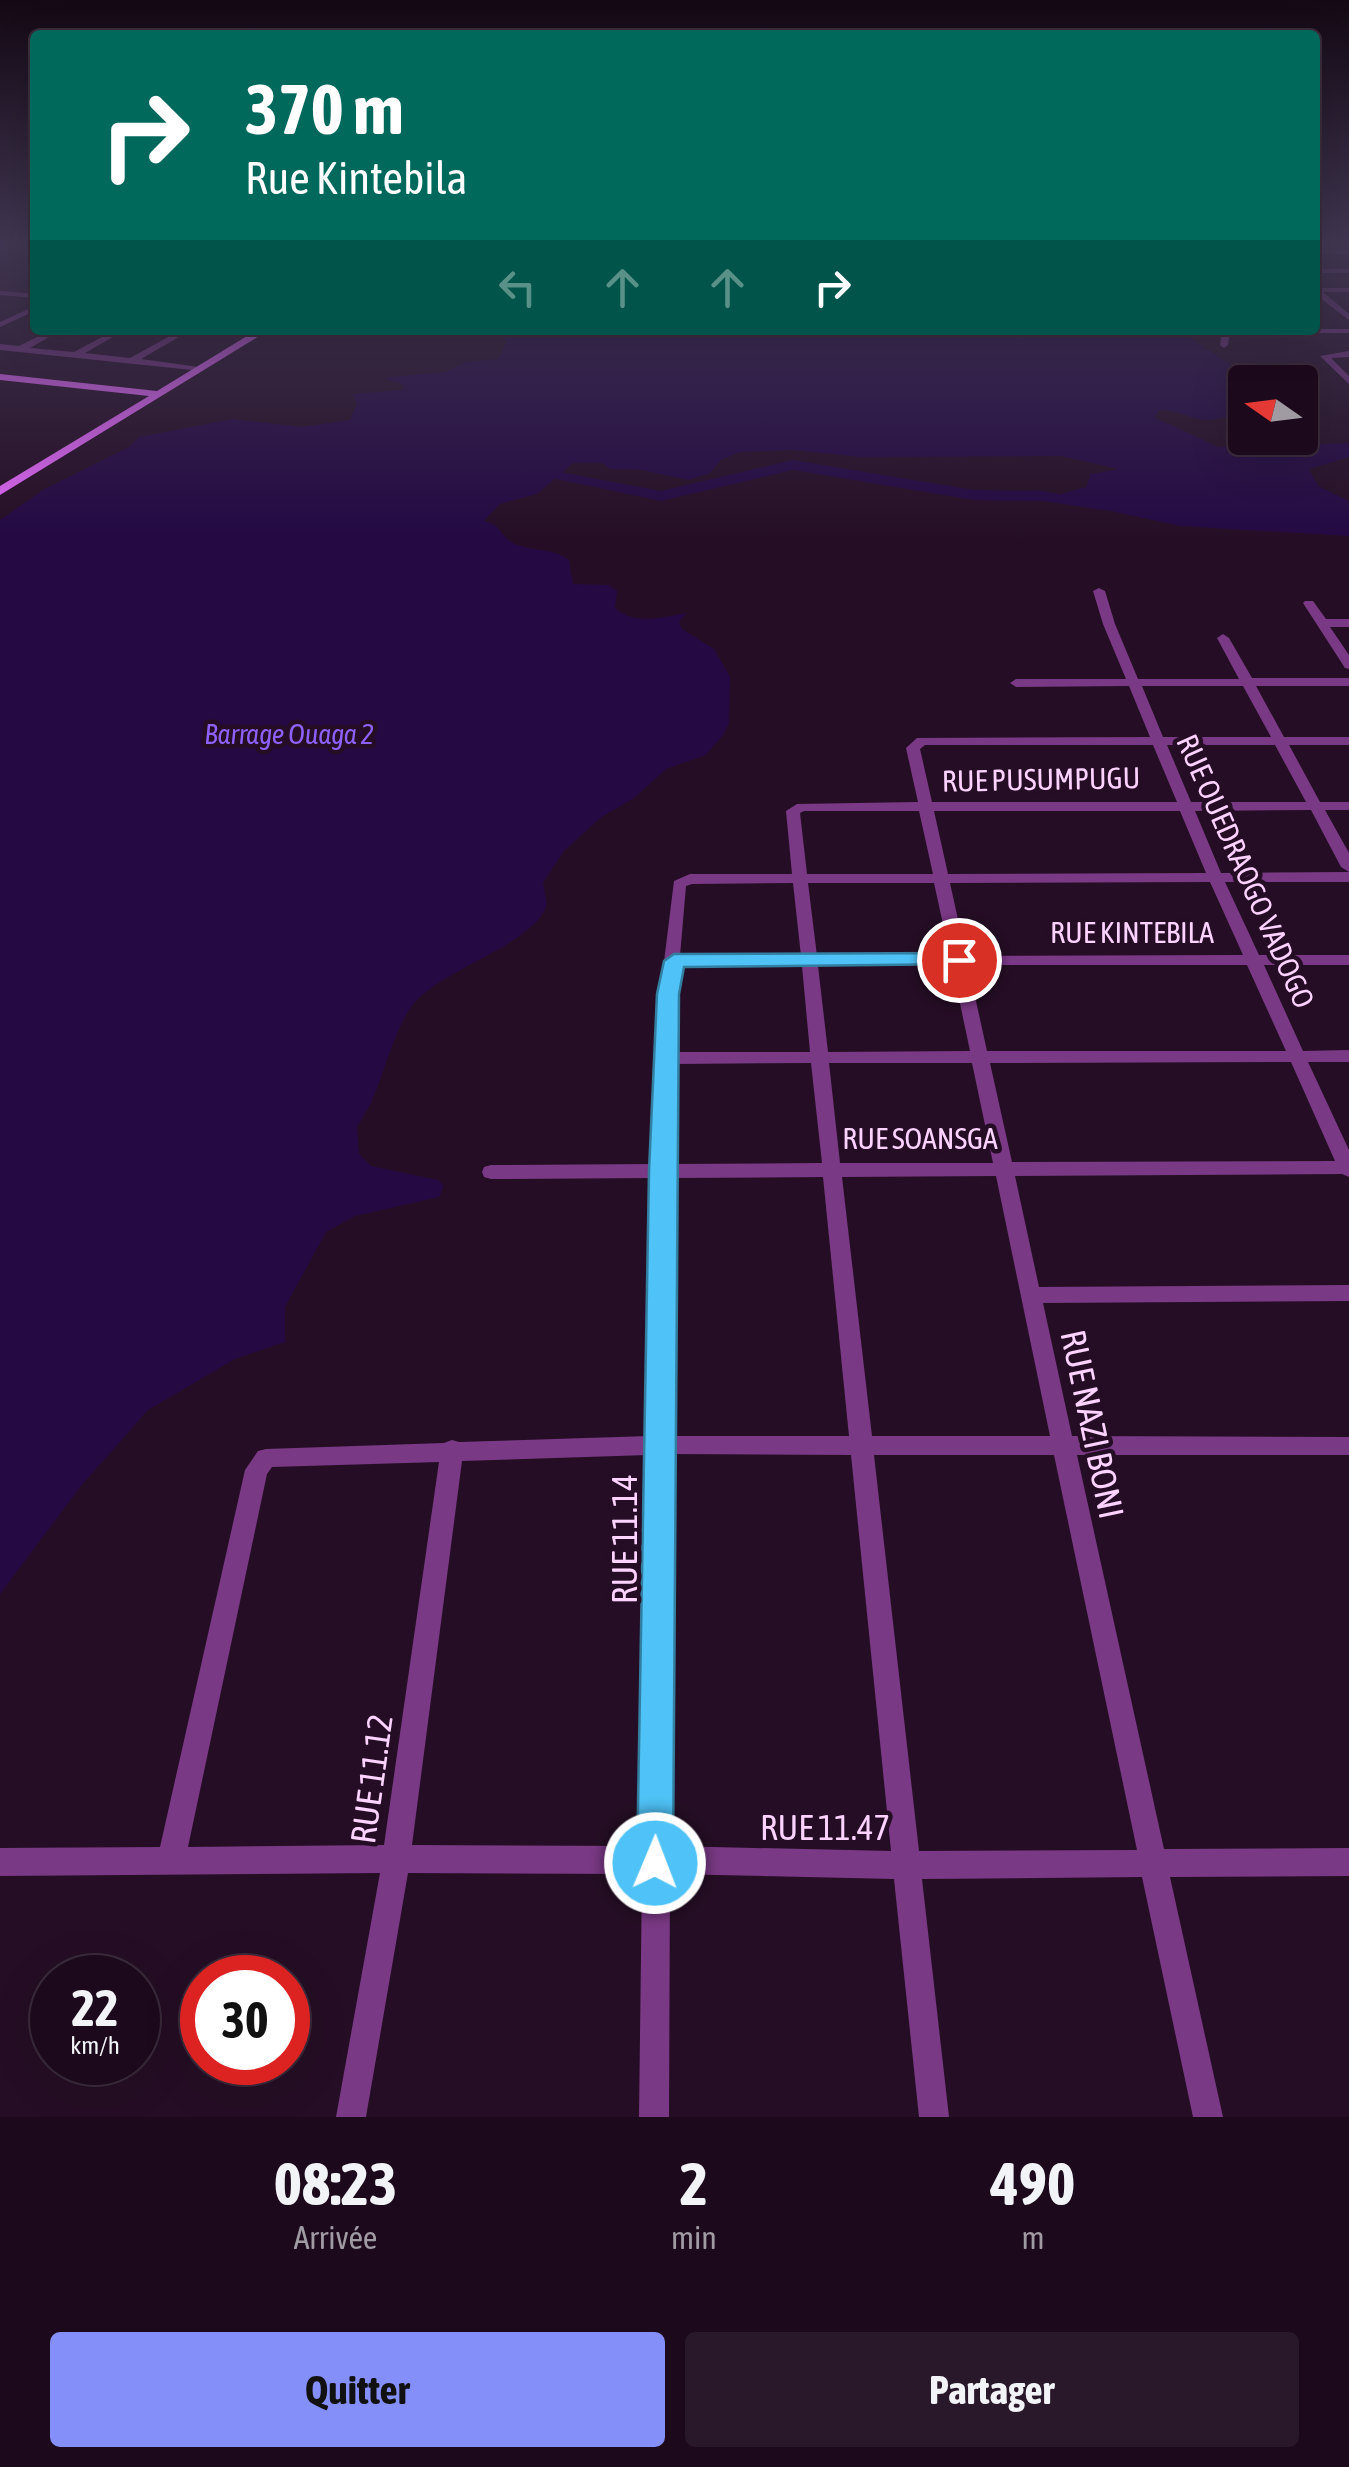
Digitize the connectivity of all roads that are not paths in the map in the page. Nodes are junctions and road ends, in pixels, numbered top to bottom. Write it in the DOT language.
graph roads {
  1 [pos="34,342"];
  2 [pos="99,342"];
  3 [pos="166,342"];
  4 [pos="245,342"];
  5 [pos="1225,342"];
  6 [pos="1224,346"];
  7 [pos="0,347"];
  8 [pos="20,349"];
  9 [pos="1349,354"];
  10 [pos="75,355"];
  11 [pos="132,361"];
  12 [pos="202,368"];
  13 [pos="0,377"];
  14 [pos="14,378"];
  15 [pos="1349,381"];
  16 [pos="0,385"];
  17 [pos="160,394"];
  18 [pos="0,491"];
  19 [pos="1099,591"];
  20 [pos="1310,603"];
  21 [pos="1321,622"];
  22 [pos="1349,622"];
  23 [pos="1223,638"];
  24 [pos="1349,664"];
  25 [pos="1349,682"];
  26 [pos="1016,683"];
  27 [pos="1132,683"];
  28 [pos="1245,683"];
  29 [pos="1349,741"];
  30 [pos="1158,742"];
  31 [pos="1280,742"];
  32 [pos="1186,806"];
  33 [pos="1315,806"];
  34 [pos="1349,806"];
  35 [pos="926,808"];
  36 [pos="1349,867"];
  37 [pos="1349,877"];
  38 [pos="802,878"];
  39 [pos="940,878"];
  40 [pos="1216,878"];
  41 [pos="812,959"];
  42 [pos="959,960"];
  43 [pos="1253,960"];
  44 [pos="1349,960"];
  45 [pos="674,961"];
  46 [pos="818,1056"];
  47 [pos="1298,1056"];
  48 [pos="1349,1056"];
  49 [pos="978,1057"];
  50 [pos="665,1058"];
  51 [pos="832,1168"];
  52 [pos="1002,1168"];
  53 [pos="1348,1168"];
  54 [pos="662,1171"];
  55 [pos="491,1172"];
  56 [pos="1349,1293"];
  57 [pos="1029,1295"];
  58 [pos="658,1445"];
  59 [pos="862,1446"];
  60 [pos="1062,1446"];
  61 [pos="1349,1446"];
  62 [pos="452,1449"];
  63 [pos="396,1859"];
  64 [pos="1154,1860"];
  65 [pos="171,1861"];
  66 [pos="0,1862"];
  67 [pos="1349,1862"];
  68 [pos="655,1863"];
  69 [pos="906,1864"];
  70 [pos="351,2117"];
  71 [pos="654,2117"];
  72 [pos="934,2117"];
  73 [pos="1208,2117"];
  1 -- 8 [label="street"];
  2 -- 10 [label="street"];
  3 -- 11 [label="street"];
  4 -- 12 [label="street"];
  5 -- 6 [label="street"];
  7 -- 8 [label="street"];
  8 -- 10 [label="street"];
  9 -- 15 [label="street"];
  10 -- 11 [label="street"];
  11 -- 12 [label="street"];
  12 -- 17 [label="street"];
  13 -- 14 [label="street"];
  14 -- 16 [label="street"];
  14 -- 17 [label="street"];
  17 -- 18 [label="street"];
  19 -- 27 [label="street, RUE OUEDRAOGO VADOGO"];
  20 -- 21 [label="street"];
  21 -- 22 [label="street"];
  21 -- 24 [label="street"];
  23 -- 28 [label="street"];
  25 -- 28 [label="street"];
  26 -- 27 [label="street"];
  27 -- 28 [label="street"];
  27 -- 30 [label="street, RUE OUEDRAOGO VADOGO"];
  28 -- 31 [label="street"];
  29 -- 31 [label="street"];
  30 -- 31 [label="street"];
  30 -- 32 [label="street, RUE OUEDRAOGO VADOGO"];
  30 -- 35 [label="street, RUE NAZI BONI"];
  31 -- 33 [label="street"];
  32 -- 33 [label="street, RUE PUSUMPUGU"];
  32 -- 35 [label="street, RUE PUSUMPUGU"];
  32 -- 40 [label="street, RUE OUEDRAOGO VADOGO"];
  33 -- 34 [label="street, RUE PUSUMPUGU"];
  33 -- 36 [label="street"];
  35 -- 38 [label="street, RUE PUSUMPUGU"];
  35 -- 39 [label="street, RUE NAZI BONI"];
  37 -- 40 [label="street"];
  38 -- 39 [label="street"];
  38 -- 41 [label="street"];
  38 -- 45 [label="street, RUE 11.14"];
  39 -- 40 [label="street"];
  39 -- 42 [label="street, RUE NAZI BONI"];
  40 -- 43 [label="street, RUE OUEDRAOGO VADOGO"];
  41 -- 42 [label="street, RUE KINTEBILA"];
  41 -- 45 [label="street, RUE KINTEBILA"];
  41 -- 46 [label="street"];
  42 -- 43 [label="street, RUE KINTEBILA"];
  42 -- 49 [label="street, RUE NAZI BONI"];
  43 -- 44 [label="street, RUE KINTEBILA"];
  43 -- 47 [label="street, RUE OUEDRAOGO VADOGO"];
  45 -- 50 [label="street, RUE 11.14"];
  46 -- 49 [label="street"];
  46 -- 50 [label="street"];
  46 -- 51 [label="street"];
  47 -- 48 [label="street"];
  47 -- 49 [label="street"];
  47 -- 53 [label="street, RUE OUEDRAOGO VADOGO"];
  49 -- 52 [label="street, RUE NAZI BONI"];
  50 -- 54 [label="street, RUE 11.14"];
  51 -- 52 [label="street, RUE SOANSGA"];
  51 -- 54 [label="street, RUE SOANSGA"];
  51 -- 59 [label="street"];
  52 -- 53 [label="street, RUE SOANSGA"];
  52 -- 57 [label="street, RUE NAZI BONI"];
  54 -- 55 [label="street, RUE SOANSGA"];
  54 -- 58 [label="street, RUE 11.14"];
  56 -- 57 [label="street"];
  57 -- 60 [label="street, RUE NAZI BONI"];
  58 -- 59 [label="street"];
  58 -- 62 [label="street"];
  58 -- 68 [label="street, RUE 11.14"];
  59 -- 60 [label="street"];
  59 -- 69 [label="street"];
  60 -- 61 [label="street"];
  60 -- 64 [label="street, RUE NAZI BONI"];
  62 -- 63 [label="street, RUE 11.12"];
  62 -- 65 [label="street"];
  63 -- 65 [label="street, RUE 11.47"];
  63 -- 68 [label="street, RUE 11.47"];
  63 -- 70 [label="street, RUE 11.12"];
  64 -- 67 [label="street, RUE 11.47"];
  64 -- 69 [label="street, RUE 11.47"];
  64 -- 73 [label="street, RUE NAZI BONI"];
  65 -- 66 [label="street, RUE 11.47"];
  68 -- 69 [label="street, RUE 11.47"];
  68 -- 71 [label="street, RUE 11.14"];
  69 -- 72 [label="street"];
}
